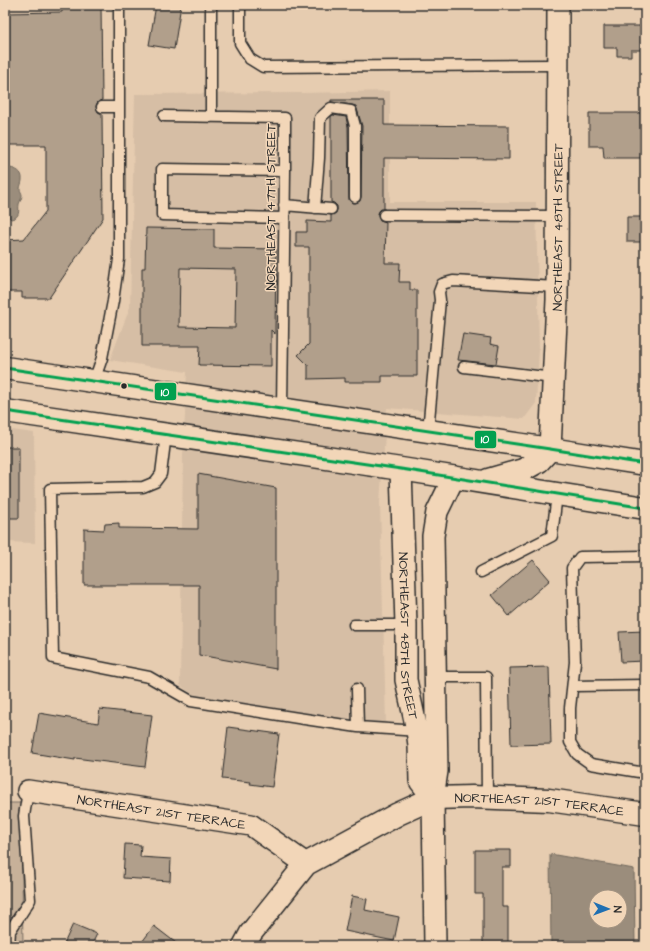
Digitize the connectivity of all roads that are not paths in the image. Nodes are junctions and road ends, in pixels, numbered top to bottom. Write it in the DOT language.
graph roads {
  1 [pos="119,5"];
  2 [pos="211,5"];
  3 [pos="240,5"];
  4 [pos="558,5"];
  5 [pos="558,65"];
  6 [pos="102,107"];
  7 [pos="119,107"];
  8 [pos="164,116"];
  9 [pos="211,117"];
  10 [pos="285,171"];
  11 [pos="355,197"];
  12 [pos="284,205"];
  13 [pos="315,208"];
  14 [pos="331,210"];
  15 [pos="384,215"];
  16 [pos="557,216"];
  17 [pos="284,218"];
  18 [pos="557,287"];
  19 [pos="464,367"];
  20 [pos="5,368"];
  21 [pos="553,378"];
  22 [pos="94,381"];
  23 [pos="282,409"];
  24 [pos="5,411"];
  25 [pos="428,431"];
  26 [pos="166,434"];
  27 [pos="550,449"];
  28 [pos="645,464"];
  29 [pos="402,469"];
  30 [pos="454,477"];
  31 [pos="483,482"];
  32 [pos="557,494"];
  33 [pos="645,508"];
  34 [pos="645,556"];
  35 [pos="481,572"];
  36 [pos="354,625"];
  37 [pos="406,625"];
  38 [pos="435,677"];
  39 [pos="645,685"];
  40 [pos="573,686"];
  41 [pos="357,689"];
  42 [pos="358,726"];
  43 [pos="427,731"];
  44 [pos="645,773"];
  45 [pos="28,791"];
  46 [pos="433,798"];
  47 [pos="487,798"];
  48 [pos="645,814"];
  49 [pos="306,864"];
  50 [pos="9,946"];
  51 [pos="244,946"];
  52 [pos="436,946"];
  1 -- 7 [label="lane"];
  2 -- 9 [label="lane"];
  3 -- 5 [label="lane"];
  4 -- 5 [label="street, NORTHEAST 48TH STREET"];
  5 -- 16 [label="street, NORTHEAST 48TH STREET"];
  6 -- 7 [label="lane"];
  7 -- 22 [label="lane"];
  8 -- 9 [label="lane"];
  9 -- 10 [label="lane, NORTHEAST 47TH STREET"];
  10 -- 12 [label="lane, NORTHEAST 47TH STREET"];
  10 -- 17 [label="lane"];
  11 -- 13 [label="lane"];
  12 -- 13 [label="lane"];
  12 -- 17 [label="lane, NORTHEAST 47TH STREET"];
  13 -- 14 [label="lane"];
  15 -- 16 [label="lane"];
  16 -- 18 [label="street, NORTHEAST 48TH STREET"];
  17 -- 23 [label="lane, NORTHEAST 47TH STREET"];
  18 -- 21 [label="street, NORTHEAST 48TH STREET"];
  18 -- 25 [label="lane"];
  19 -- 21 [label="lane"];
  20 -- 22 [label="main road"];
  21 -- 27 [label="street, NORTHEAST 48TH STREET"];
  22 -- 23 [label="main road"];
  23 -- 25 [label="main road"];
  24 -- 26 [label="main road"];
  25 -- 27 [label="main road"];
  26 -- 29 [label="main road"];
  26 -- 42 [label="lane"];
  27 -- 28 [label="main road"];
  27 -- 31 [label="main road"];
  29 -- 30 [label="main road"];
  29 -- 37 [label="street, NORTHEAST 48TH STREET"];
  30 -- 31 [label="main road"];
  30 -- 38 [label="street, NORTHEAST 48TH STREET"];
  31 -- 32 [label="main road"];
  32 -- 33 [label="main road"];
  32 -- 35 [label="lane"];
  34 -- 40 [label="lane"];
  36 -- 37 [label="lane"];
  37 -- 43 [label="street, NORTHEAST 48TH STREET"];
  38 -- 43 [label="street, NORTHEAST 48TH STREET"];
  38 -- 47 [label="lane"];
  39 -- 40 [label="lane"];
  40 -- 44 [label="lane"];
  41 -- 42 [label="lane"];
  42 -- 43 [label="lane"];
  43 -- 46 [label="street, NORTHEAST 48TH STREET"];
  45 -- 49 [label="street, NORTHEAST 21ST TERRACE"];
  45 -- 50 [label="lane"];
  46 -- 47 [label="main road, NORTHEAST 21ST TERRACE"];
  46 -- 49 [label="main road"];
  46 -- 52 [label="street"];
  47 -- 48 [label="main road, NORTHEAST 21ST TERRACE"];
  49 -- 51 [label="main road"];
}
